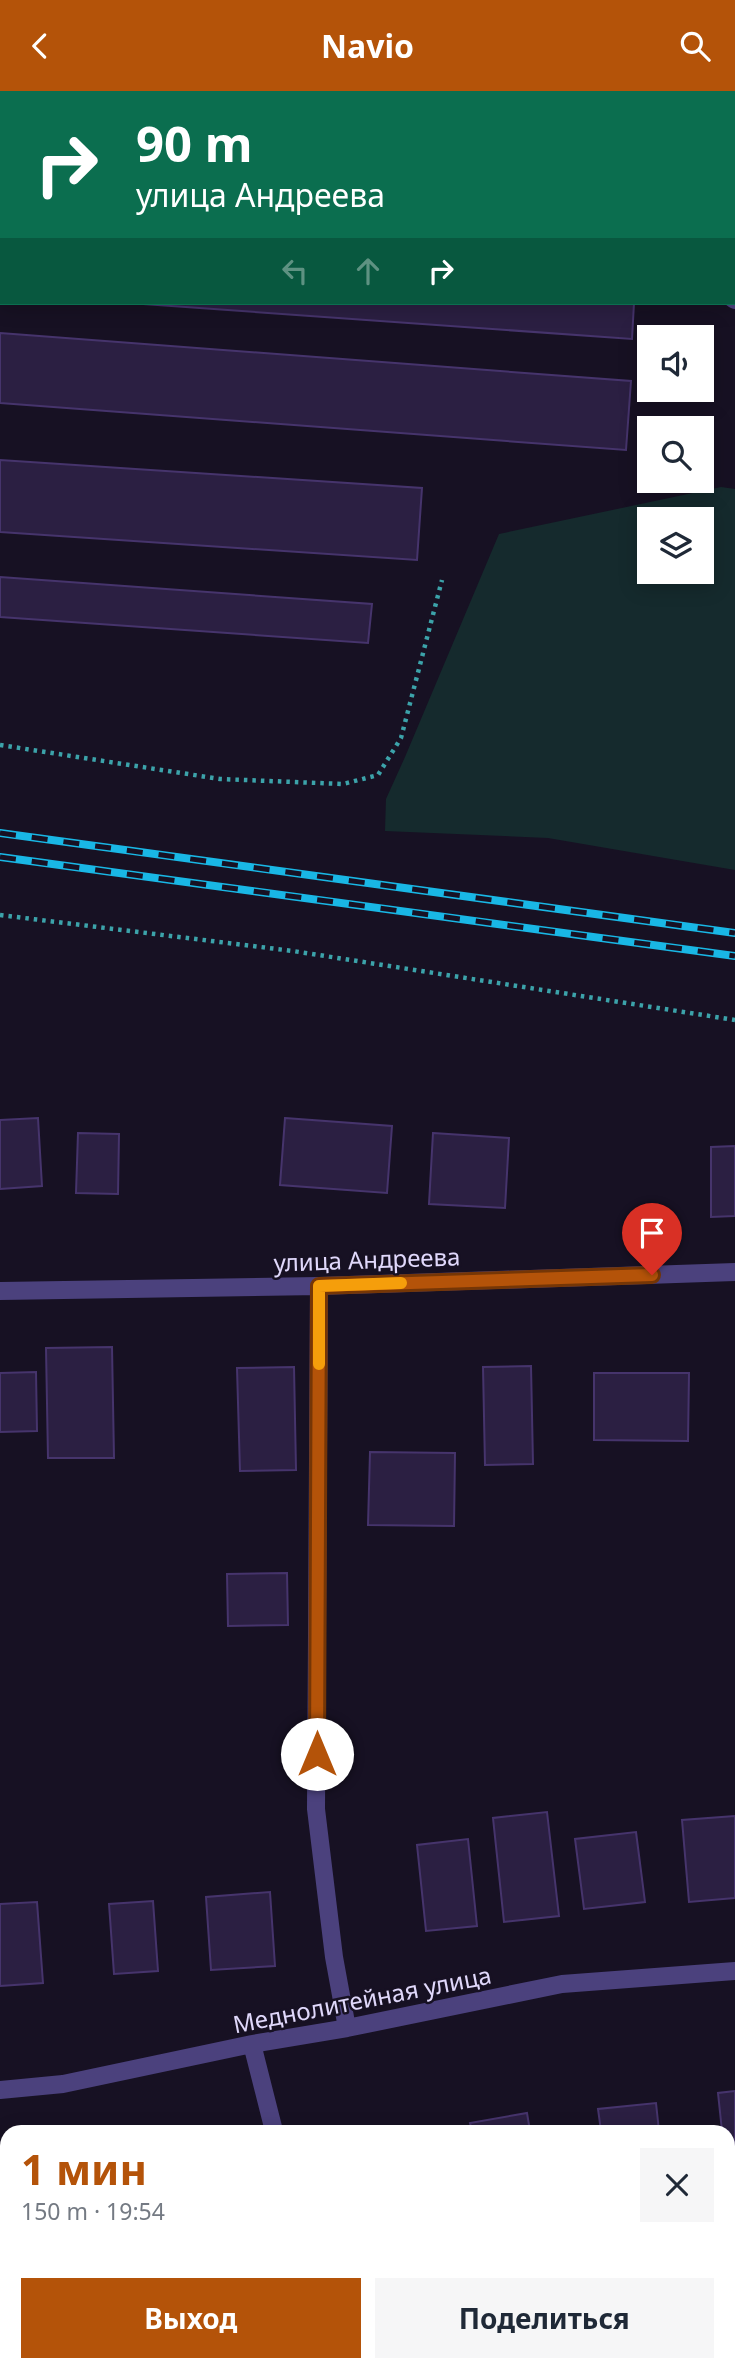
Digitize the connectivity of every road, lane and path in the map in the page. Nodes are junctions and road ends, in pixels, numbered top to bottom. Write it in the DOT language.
graph roads {
  1 [pos="442,580"];
  2 [pos="0,745"];
  3 [pos="0,915"];
  4 [pos="735,1020"];
  5 [pos="735,1272"];
  6 [pos="319,1286"];
  7 [pos="0,1291"];
  8 [pos="735,1971"];
  9 [pos="346,2028"];
  10 [pos="252,2044"];
  11 [pos="0,2089"];
  12 [pos="272,2125"];
  1 -- 2 [label="path"];
  3 -- 4 [label="path"];
  5 -- 6 [label="street, улица Андреева"];
  6 -- 7 [label="street, улица Андреева"];
  6 -- 9 [label="street"];
  8 -- 9 [label="street, Меднолитейная улица"];
  9 -- 10 [label="street, Меднолитейная улица"];
  10 -- 11 [label="street, Меднолитейная улица"];
  10 -- 12 [label="street"];
}
